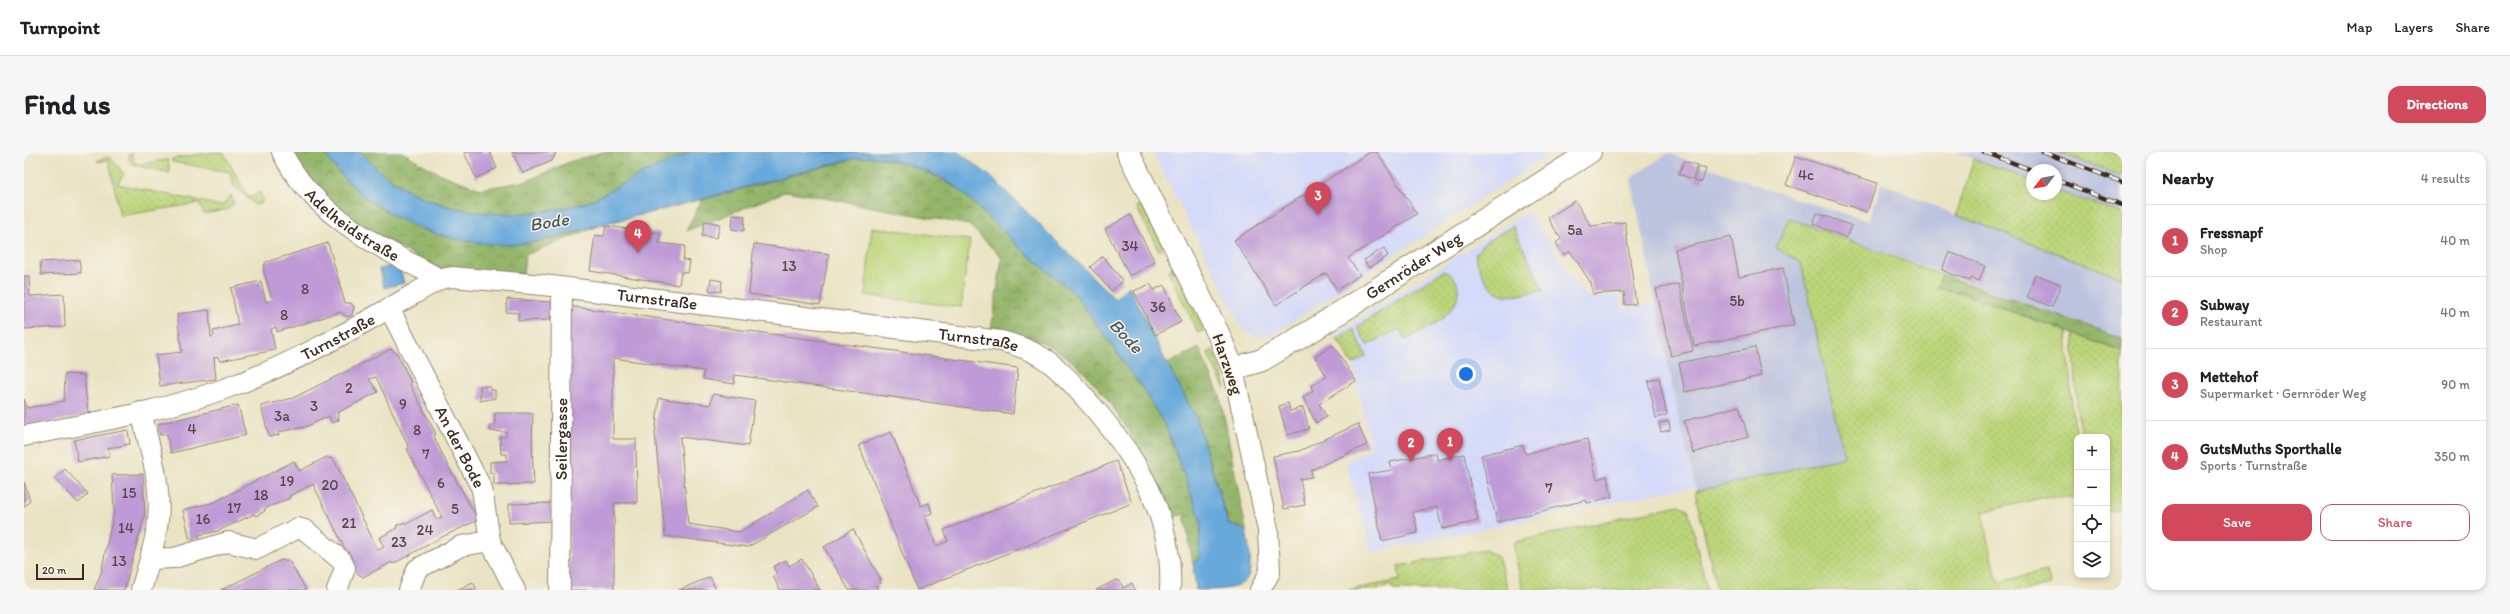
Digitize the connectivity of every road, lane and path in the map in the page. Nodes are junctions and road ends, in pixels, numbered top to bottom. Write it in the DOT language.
graph roads {
  1 [pos="282,152"];
  2 [pos="1128,152"];
  3 [pos="1590,152"];
  4 [pos="440,279"];
  5 [pos="562,288"];
  6 [pos="389,308"];
  7 [pos="1232,369"];
  8 [pos="141,412"];
  9 [pos="24,436"];
  10 [pos="490,541"];
  11 [pos="150,559"];
  12 [pos="1264,584"];
  13 [pos="141,590"];
  14 [pos="337,590"];
  15 [pos="409,590"];
  16 [pos="515,590"];
  17 [pos="560,590"];
  18 [pos="1170,590"];
  1 -- 4 [label="street, Adelheidstraße"];
  2 -- 7 [label="main road, Harzweg"];
  3 -- 7 [label="main road, Gernröder Weg"];
  4 -- 5 [label="street, Turnstraße"];
  4 -- 6 [label="street, Turnstraße"];
  5 -- 17 [label="street, Seilergasse"];
  5 -- 18 [label="street, Turnstraße"];
  6 -- 8 [label="street, Turnstraße"];
  6 -- 10 [label="street, An der Bode"];
  7 -- 12 [label="street, Harzweg"];
  8 -- 9 [label="street, Turnstraße"];
  8 -- 11 [label="street"];
  10 -- 15 [label="street"];
  10 -- 16 [label="street, An der Bode"];
  11 -- 13 [label="street"];
  11 -- 14 [label="street"];
}
